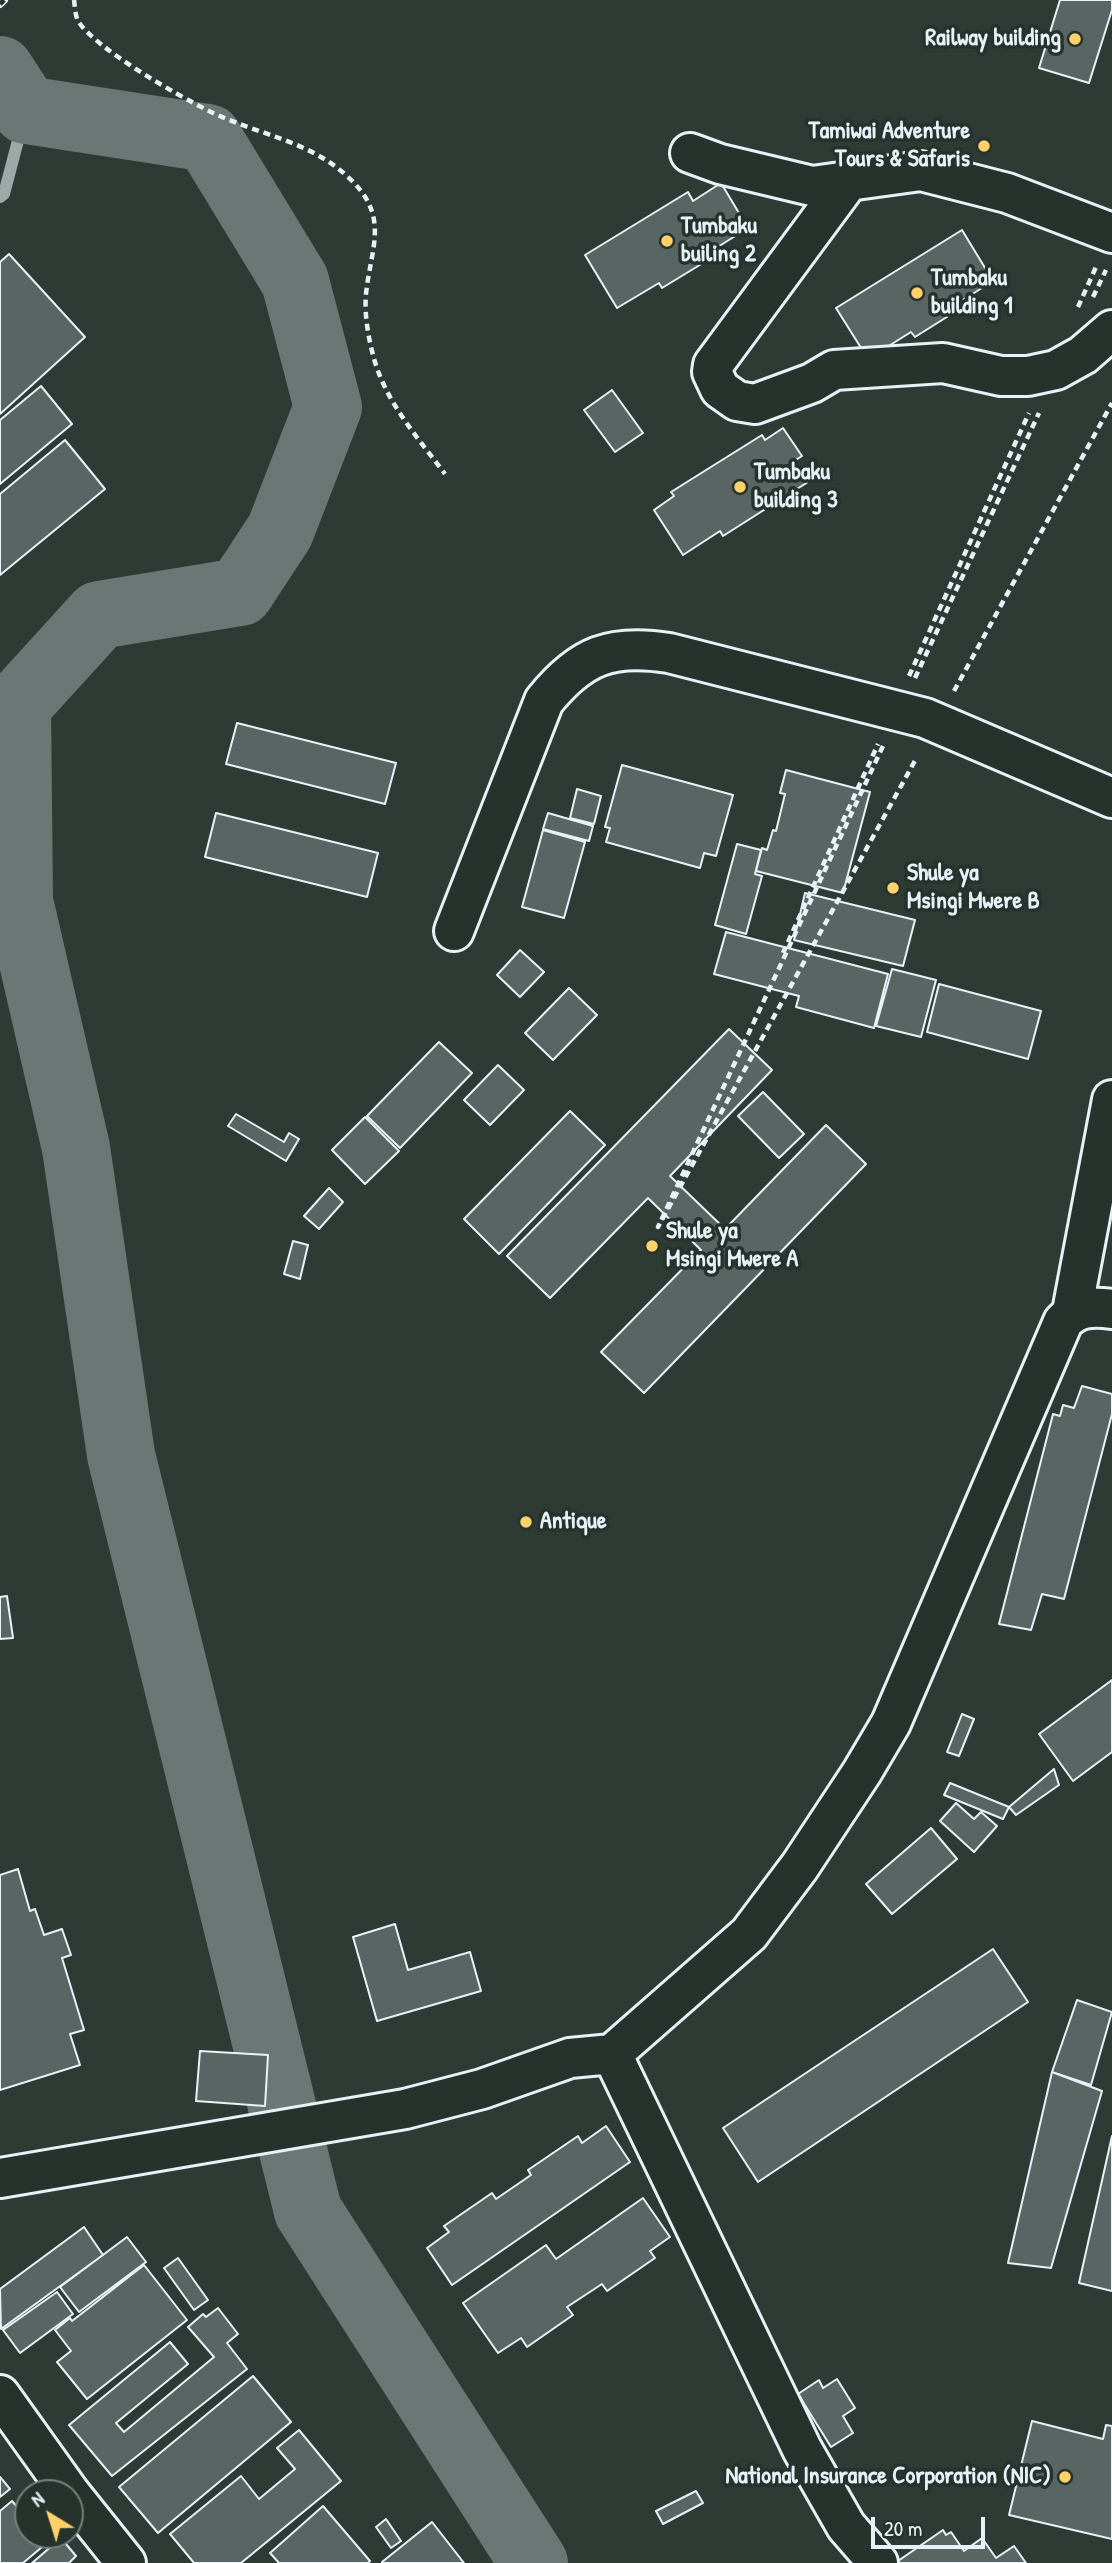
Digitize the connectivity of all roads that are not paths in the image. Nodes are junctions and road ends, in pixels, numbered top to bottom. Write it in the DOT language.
graph roads {
  1 [pos="690,153"];
  2 [pos="848,182"];
  3 [pos="1112,233"];
  4 [pos="1100,318"];
  5 [pos="1112,799"];
  6 [pos="454,931"];
  7 [pos="1112,1100"];
  8 [pos="1112,1309"];
  9 [pos="1072,1312"];
  10 [pos="612,2054"];
  11 [pos="0,2178"];
  12 [pos="0,2395"];
  13 [pos="60,2479"];
  14 [pos="84,2510"];
  15 [pos="126,2563"];
  16 [pos="878,2563"];
  1 -- 2 [label="street"];
  2 -- 3 [label="street"];
  2 -- 4 [label="street"];
  5 -- 6 [label="street"];
  7 -- 9 [label="street"];
  8 -- 9 [label="street"];
  9 -- 10 [label="street"];
  10 -- 11 [label="street"];
  10 -- 16 [label="street"];
  12 -- 13 [label="street"];
  14 -- 15 [label="street"];
}
